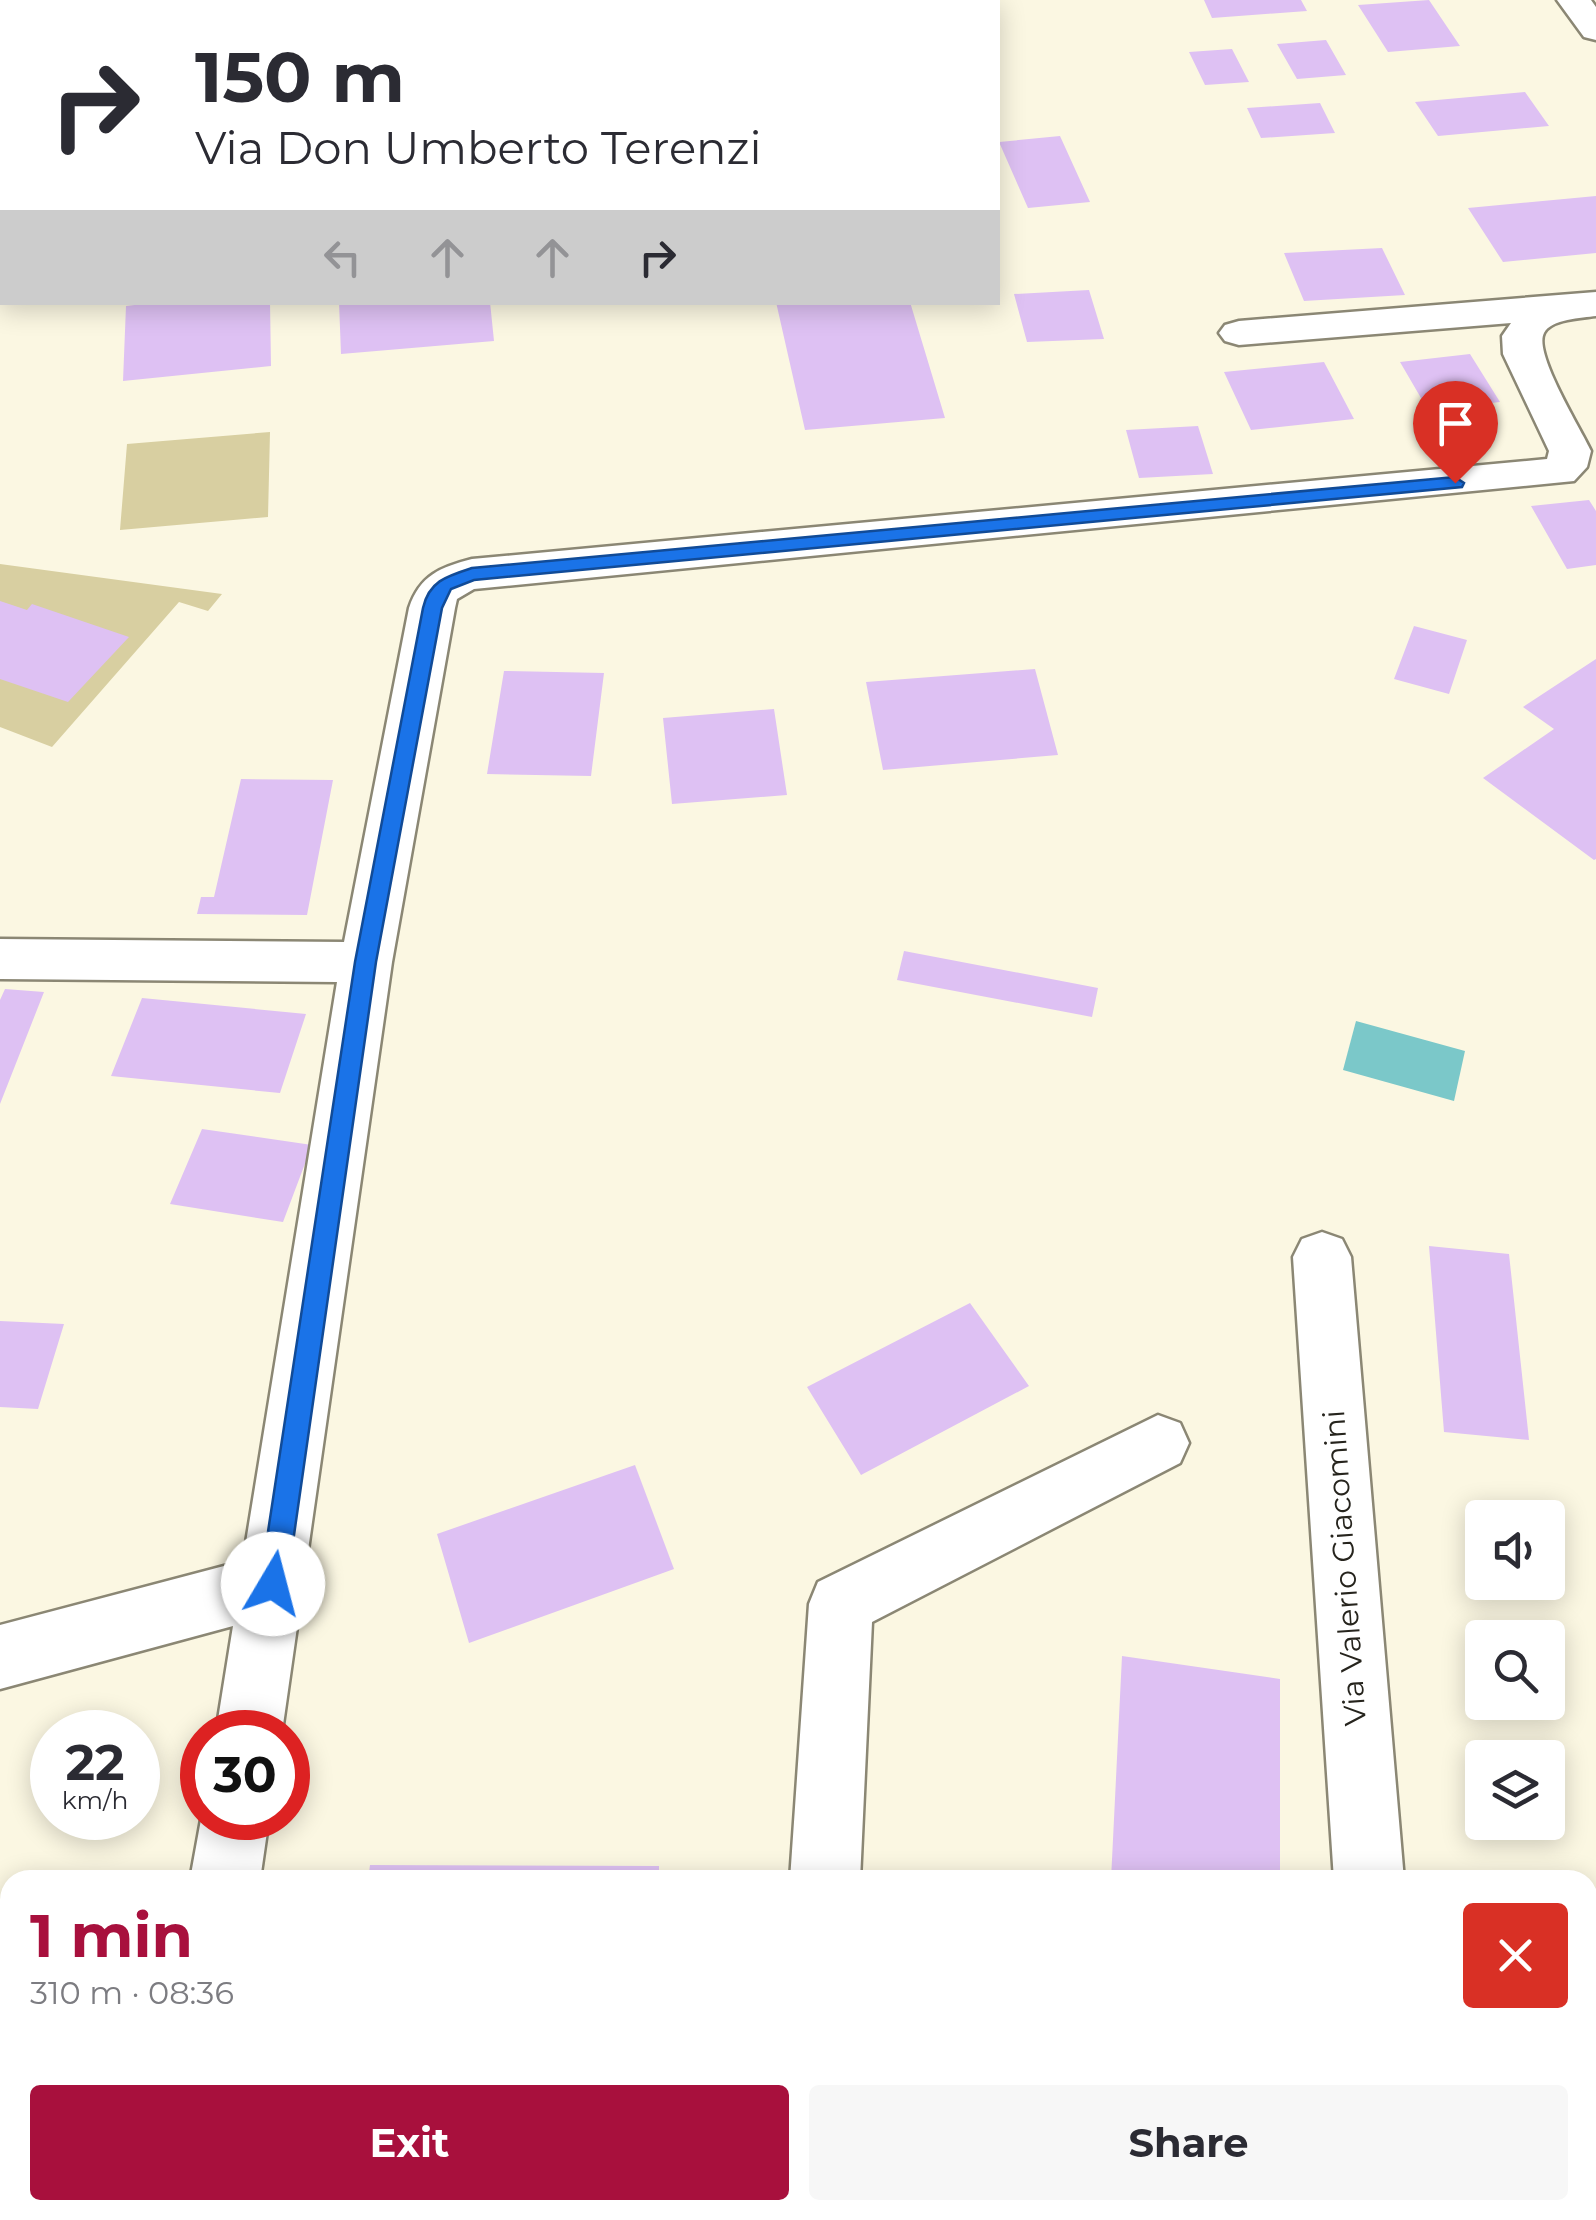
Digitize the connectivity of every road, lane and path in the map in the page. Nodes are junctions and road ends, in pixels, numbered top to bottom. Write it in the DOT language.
graph roads {
  1 [pos="1574,0"];
  2 [pos="1596,30"];
  3 [pos="1579,305"];
  4 [pos="1240,334"];
  5 [pos="0,960"];
  6 [pos="366,962"];
  7 [pos="1322,1257"];
  8 [pos="1158,1443"];
  9 [pos="273,1584"];
  10 [pos="0,1657"];
  11 [pos="253,1710"];
  12 [pos="231,1840"];
  13 [pos="227,1870"];
  14 [pos="826,1870"];
  15 [pos="1367,1870"];
  1 -- 2 [label="street"];
  3 -- 4 [label="street"];
  3 -- 6 [label="street"];
  5 -- 6 [label="street"];
  6 -- 9 [label="street"];
  7 -- 15 [label="street, Via Valerio Giacomini"];
  8 -- 14 [label="street"];
  9 -- 10 [label="street"];
  9 -- 11 [label="street"];
  12 -- 13 [label="street"];
}
